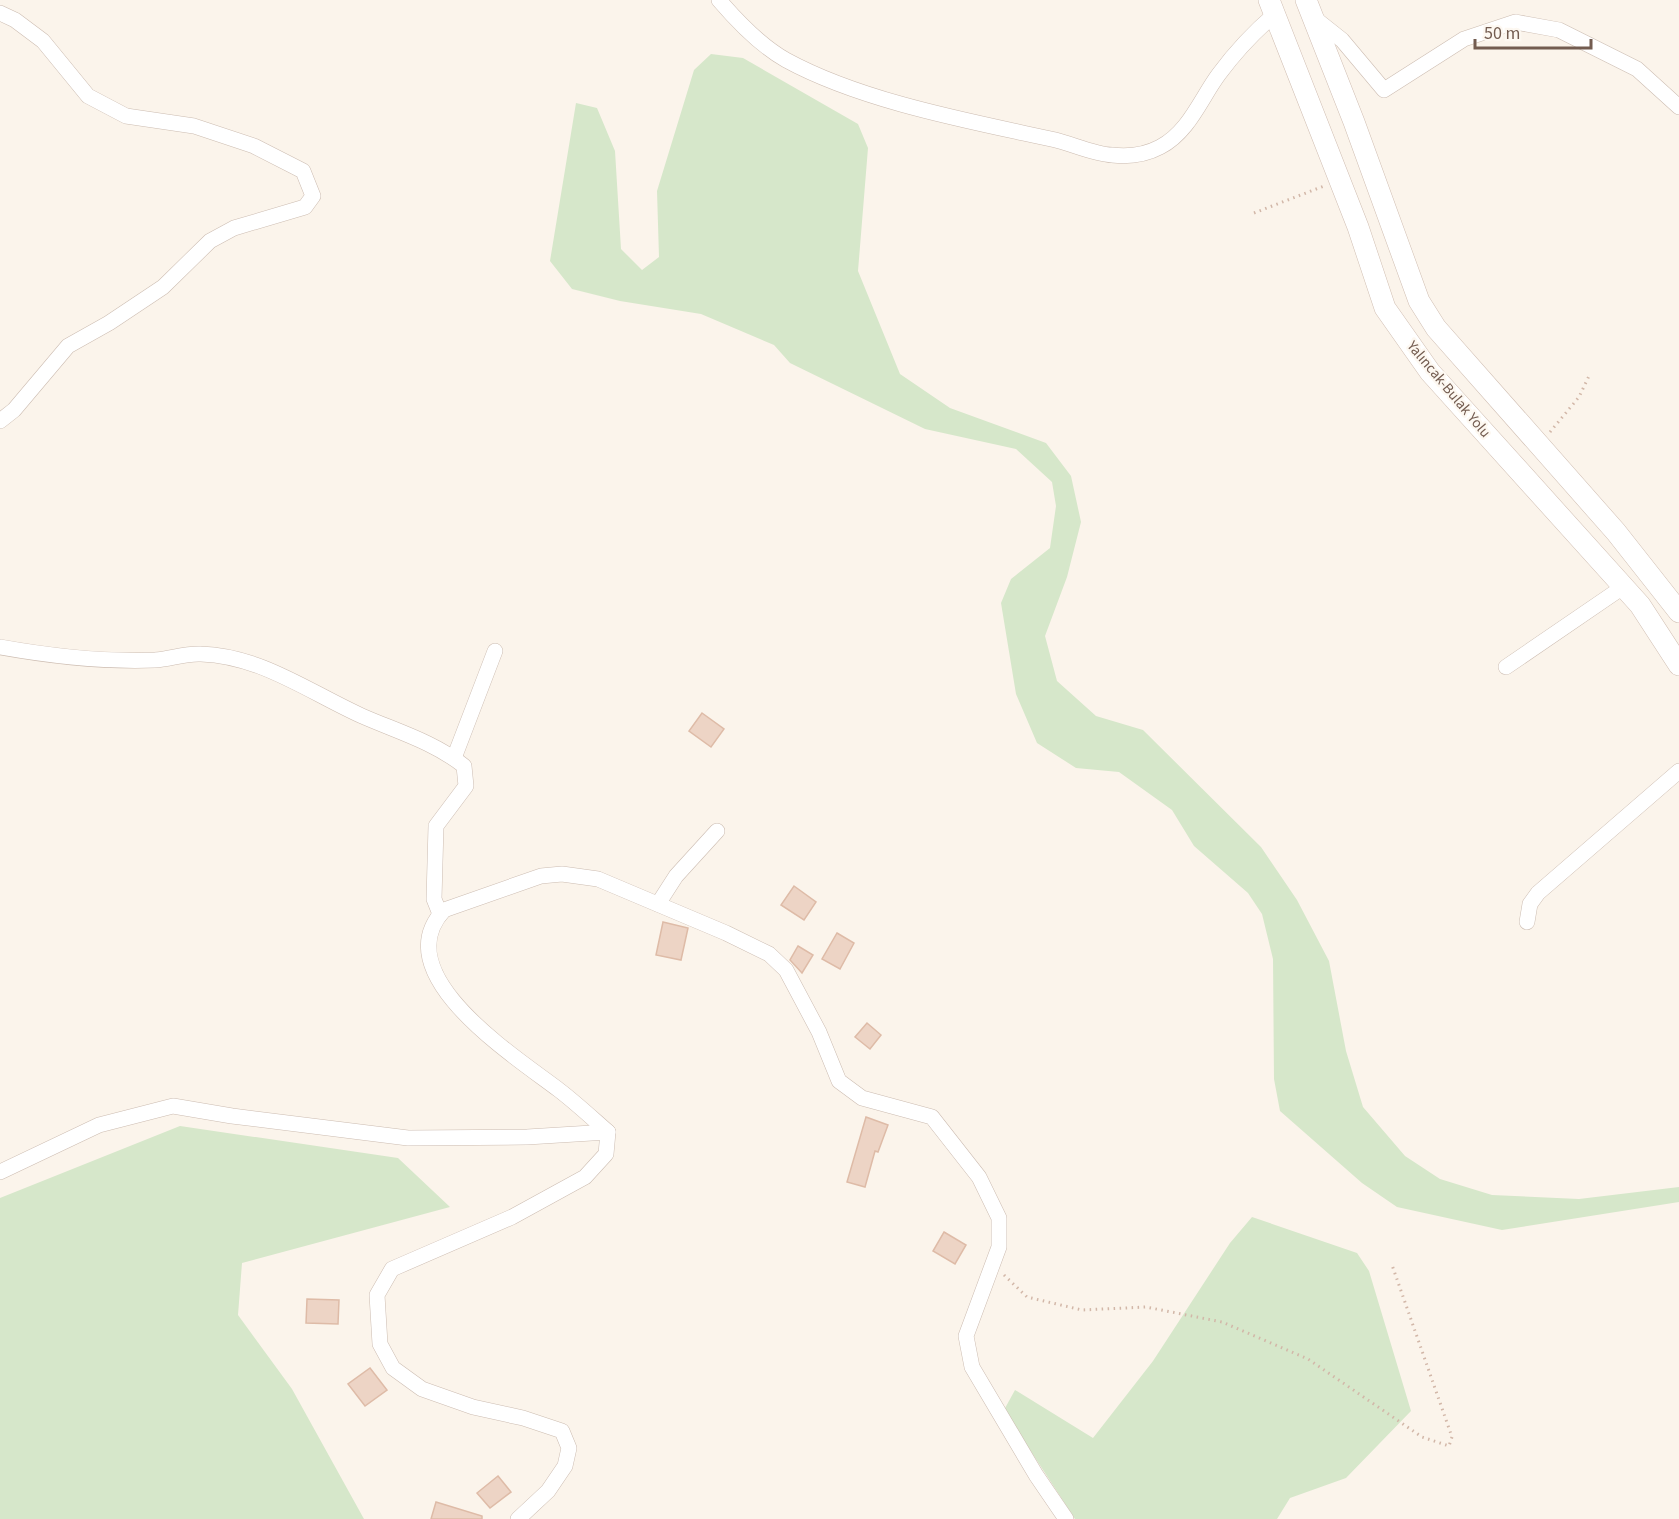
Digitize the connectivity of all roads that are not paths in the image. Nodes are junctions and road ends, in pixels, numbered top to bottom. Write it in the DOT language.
graph roads {
  1 [pos="718,0"];
  2 [pos="1272,7"];
  3 [pos="1310,8"];
  4 [pos="0,14"];
  5 [pos="1679,107"];
  6 [pos="0,421"];
  7 [pos="1623,587"];
  8 [pos="1679,612"];
  9 [pos="0,647"];
  10 [pos="495,651"];
  11 [pos="1679,665"];
  12 [pos="1506,667"];
  13 [pos="454,758"];
  14 [pos="1679,771"];
  15 [pos="717,831"];
  16 [pos="658,903"];
  17 [pos="440,914"];
  18 [pos="1527,922"];
  19 [pos="608,1132"];
  20 [pos="0,1172"];
  21 [pos="518,1519"];
  22 [pos="1066,1519"];
  1 -- 2 [label="street"];
  2 -- 7 [label="main road, Yalıncak-Bulak Yolu"];
  3 -- 5 [label="street"];
  3 -- 8 [label="main road, Yalıncak-Bulak Yolu"];
  4 -- 6 [label="street"];
  7 -- 11 [label="main road, Yalıncak-Bulak Yolu"];
  7 -- 12 [label="street"];
  9 -- 13 [label="street"];
  10 -- 13 [label="street"];
  13 -- 17 [label="street"];
  14 -- 18 [label="street"];
  15 -- 16 [label="street"];
  16 -- 17 [label="street"];
  16 -- 22 [label="street"];
  17 -- 19 [label="street"];
  19 -- 20 [label="street"];
  19 -- 21 [label="street"];
}
